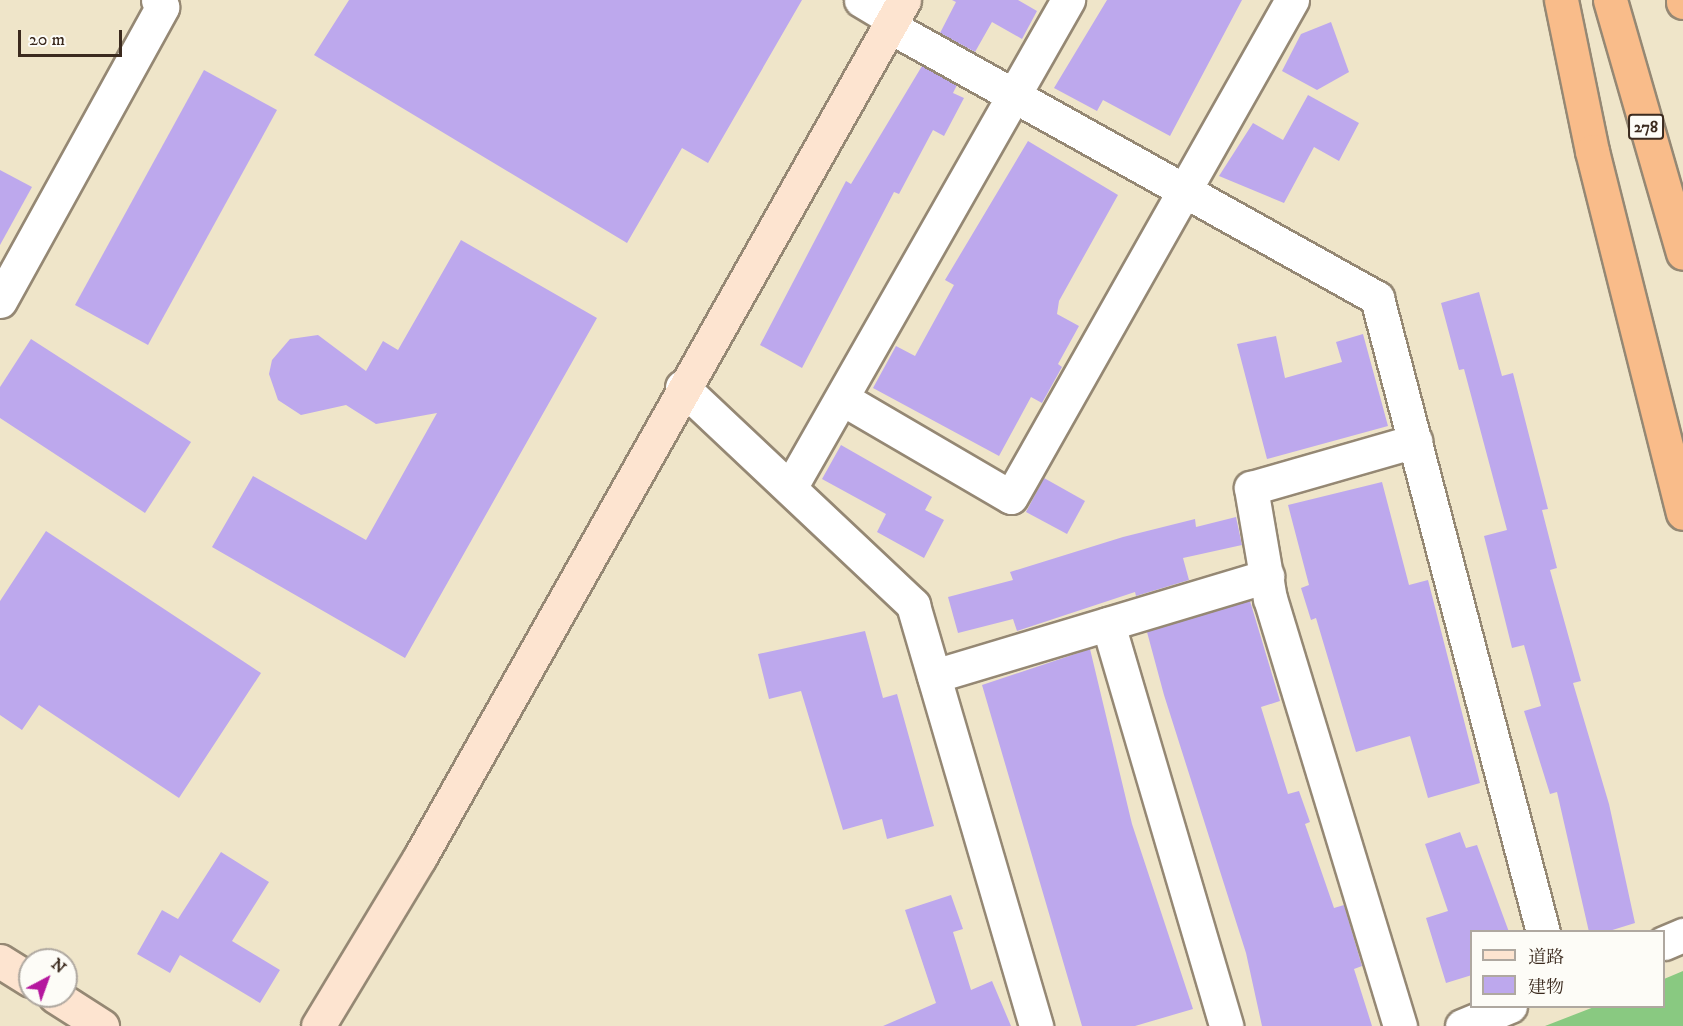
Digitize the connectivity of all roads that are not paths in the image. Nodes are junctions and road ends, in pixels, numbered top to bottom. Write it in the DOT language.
graph roads {
  1 [pos="158,0"];
  2 [pos="861,0"];
  3 [pos="1068,0"];
  4 [pos="1292,0"];
  5 [pos="1562,0"];
  6 [pos="1610,0"];
  7 [pos="895,15"];
  8 [pos="1014,96"];
  9 [pos="1184,190"];
  10 [pos="1683,253"];
  11 [pos="0,301"];
  12 [pos="682,387"];
  13 [pos="843,399"];
  14 [pos="1415,441"];
  15 [pos="790,488"];
  16 [pos="1683,513"];
  17 [pos="1266,576"];
  18 [pos="1108,624"];
  19 [pos="934,676"];
  20 [pos="1542,930"];
  21 [pos="1683,935"];
  22 [pos="1665,944"];
  23 [pos="0,961"];
  24 [pos="18,972"];
  25 [pos="74,1008"];
  26 [pos="1505,1008"];
  27 [pos="102,1026"];
  28 [pos="318,1026"];
  29 [pos="1036,1026"];
  30 [pos="1226,1026"];
  31 [pos="1400,1026"];
  32 [pos="1462,1026"];
  1 -- 11 [label="street"];
  2 -- 7 [label="street"];
  3 -- 8 [label="street"];
  4 -- 9 [label="street"];
  5 -- 16 [label="highway"];
  6 -- 10 [label="highway, 278"];
  7 -- 8 [label="street"];
  7 -- 12 [label="street"];
  8 -- 9 [label="street"];
  8 -- 13 [label="street"];
  9 -- 13 [label="street"];
  9 -- 14 [label="street"];
  12 -- 15 [label="street"];
  12 -- 28 [label="street"];
  13 -- 15 [label="street"];
  14 -- 17 [label="street"];
  14 -- 20 [label="street"];
  15 -- 19 [label="street"];
  17 -- 18 [label="street"];
  17 -- 31 [label="street"];
  18 -- 19 [label="street"];
  18 -- 30 [label="street"];
  19 -- 29 [label="street"];
  21 -- 22 [label="street"];
  23 -- 24 [label="street"];
  25 -- 27 [label="street"];
  26 -- 32 [label="street"];
}
